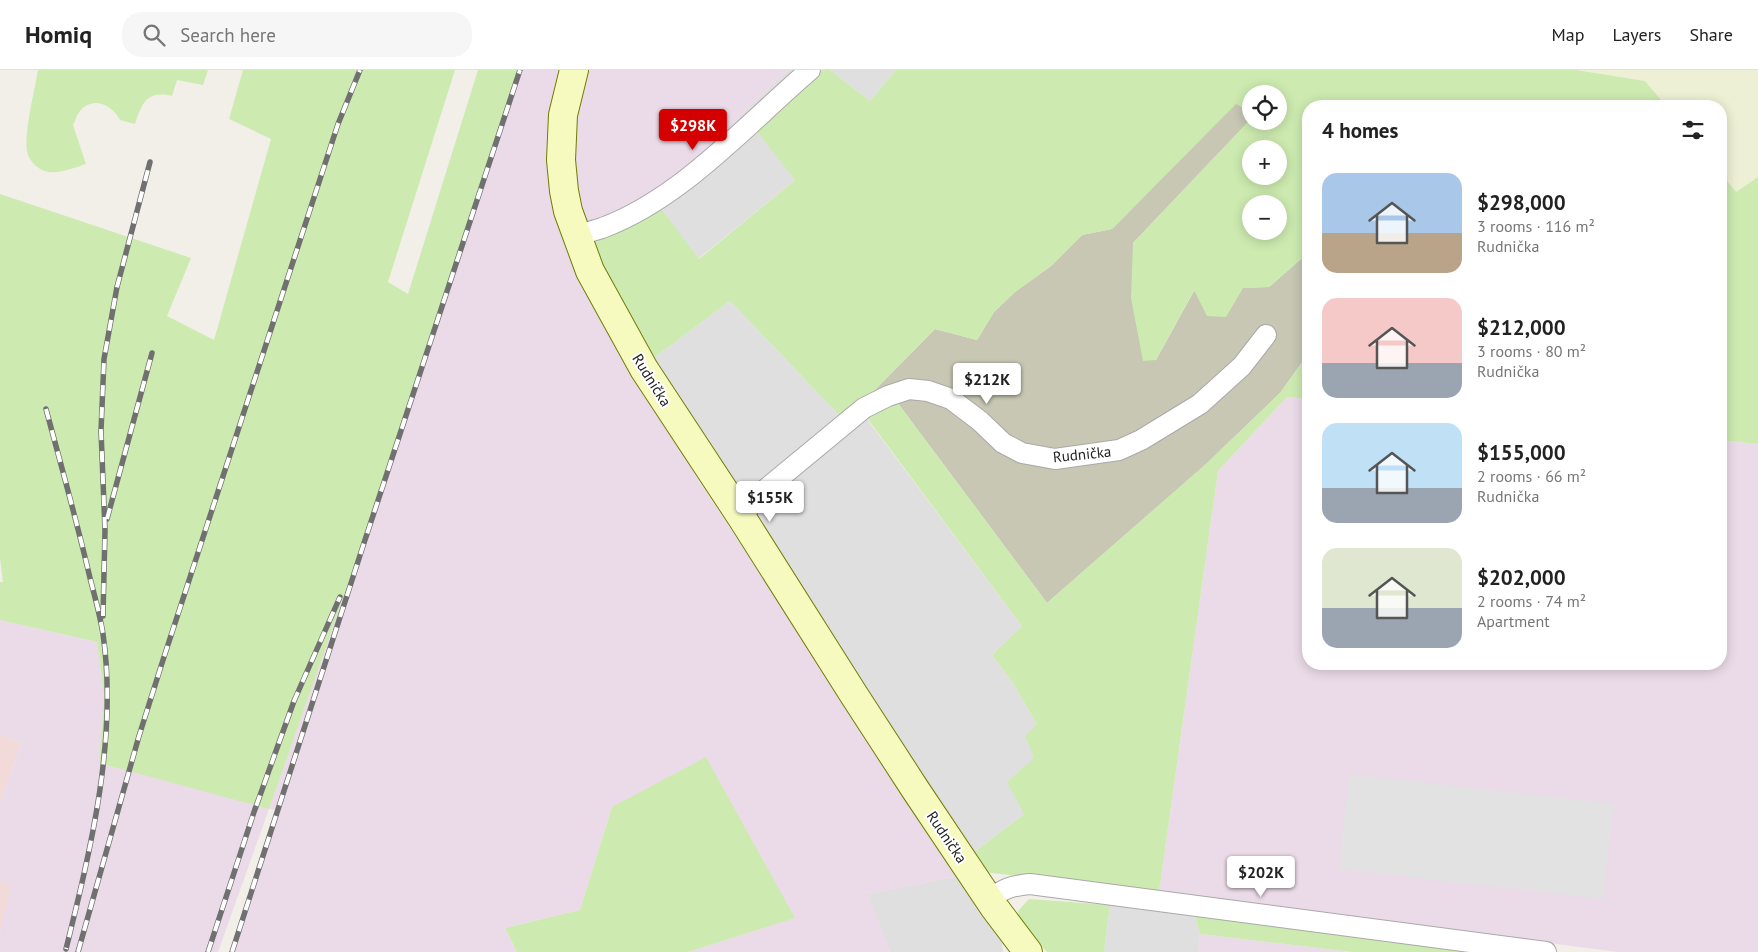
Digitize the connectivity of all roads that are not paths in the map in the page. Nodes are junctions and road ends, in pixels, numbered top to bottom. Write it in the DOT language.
graph roads {
  1 [pos="574,70"];
  2 [pos="810,70"];
  3 [pos="576,236"];
  4 [pos="1266,335"];
  5 [pos="742,518"];
  6 [pos="989,900"];
  7 [pos="1028,952"];
  8 [pos="1546,952"];
  1 -- 3 [label="street, Rudnička"];
  2 -- 3 [label="street"];
  3 -- 5 [label="street, Rudnička"];
  4 -- 5 [label="street, Rudnička"];
  5 -- 6 [label="street, Rudnička"];
  6 -- 7 [label="street, Rudnička"];
  6 -- 8 [label="street"];
}
